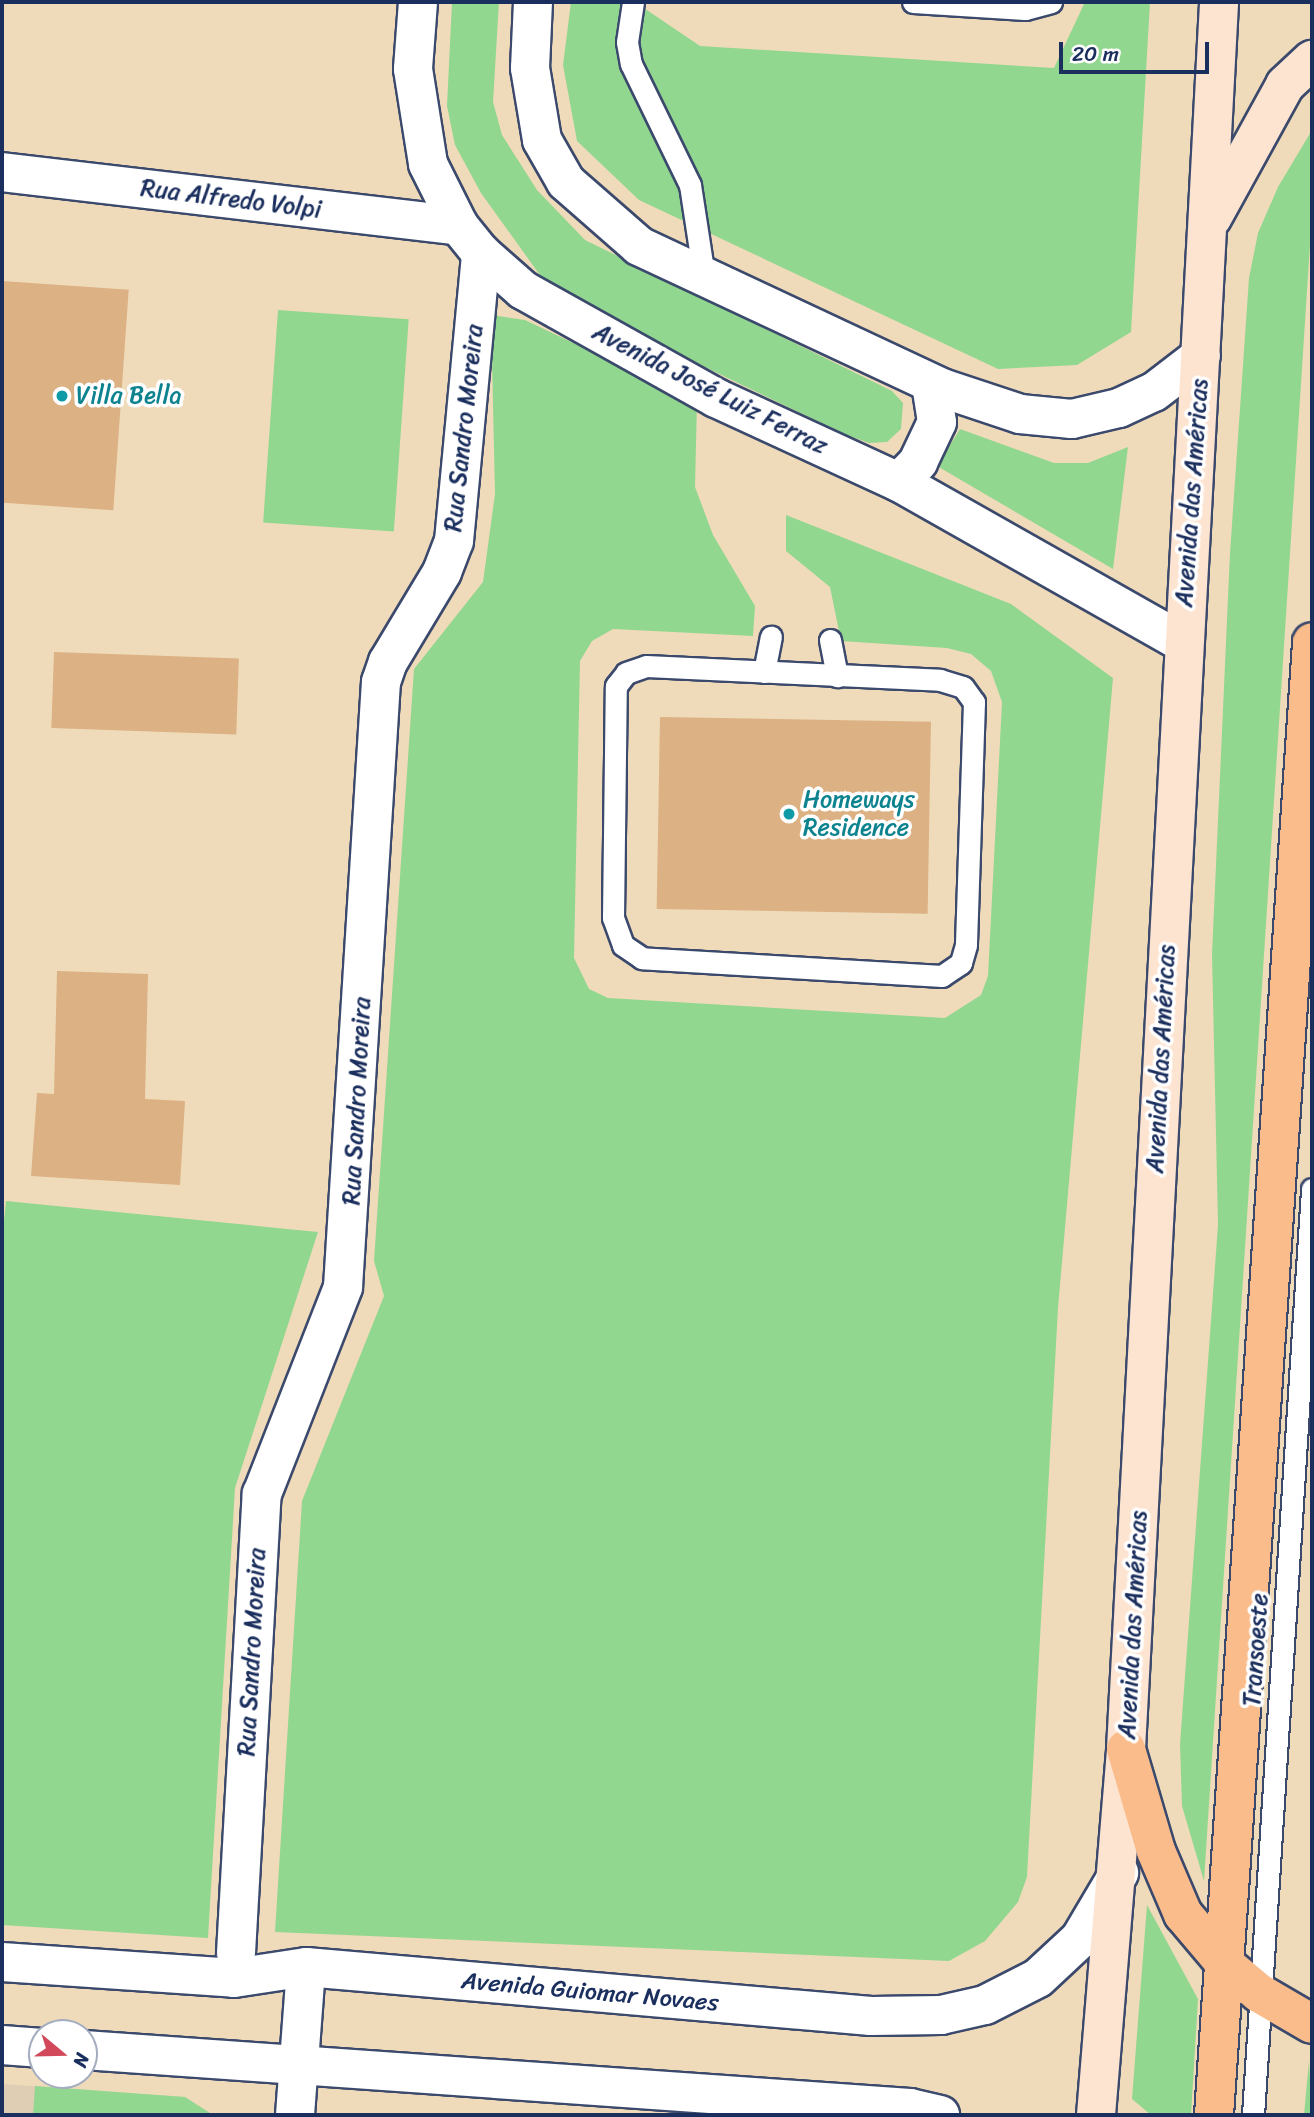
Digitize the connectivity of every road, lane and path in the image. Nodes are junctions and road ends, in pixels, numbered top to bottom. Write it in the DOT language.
graph roads {
  1 [pos="418,2"];
  2 [pos="533,2"];
  3 [pos="633,2"];
  4 [pos="913,2"];
  5 [pos="1051,2"];
  6 [pos="1219,2"];
  7 [pos="1312,60"];
  8 [pos="2,172"];
  9 [pos="1206,230"];
  10 [pos="470,240"];
  11 [pos="704,276"];
  12 [pos="1201,356"];
  13 [pos="931,383"];
  14 [pos="899,482"];
  15 [pos="771,637"];
  16 [pos="830,640"];
  17 [pos="1182,642"];
  18 [pos="1312,642"];
  19 [pos="764,672"];
  20 [pos="837,676"];
  21 [pos="1312,1189"];
  22 [pos="1126,1749"];
  23 [pos="1119,1873"];
  24 [pos="236,1953"];
  25 [pos="2,1962"];
  26 [pos="1227,1966"];
  27 [pos="306,1967"];
  28 [pos="1259,1993"];
  29 [pos="1312,2024"];
  30 [pos="2,2045"];
  31 [pos="28,2047"];
  32 [pos="98,2051"];
  33 [pos="298,2064"];
  34 [pos="295,2115"];
  35 [pos="940,2115"];
  36 [pos="1096,2115"];
  37 [pos="1214,2115"];
  38 [pos="1252,2115"];
  1 -- 10 [label="street, Avenida José Luiz Ferraz"];
  2 -- 11 [label="street"];
  3 -- 11 [label="lane"];
  4 -- 5 [label="lane"];
  6 -- 9 [label="main road, Avenida das Américas"];
  7 -- 9 [label="main road"];
  8 -- 10 [label="street, Rua Alfredo Volpi"];
  9 -- 12 [label="main road, Avenida das Américas"];
  10 -- 14 [label="street, Avenida José Luiz Ferraz"];
  10 -- 24 [label="street, Rua Sandro Moreira"];
  11 -- 13 [label="street"];
  12 -- 13 [label="street"];
  12 -- 17 [label="main road, Avenida das Américas"];
  13 -- 14 [label="street"];
  14 -- 17 [label="street, Avenida José Luiz Ferraz"];
  15 -- 19 [label="lane"];
  16 -- 20 [label="lane"];
  17 -- 22 [label="main road, Avenida das Américas"];
  18 -- 26 [label="highway"];
  19 -- 20 [label="lane"];
  19 -- 20 [label="lane"];
  21 -- 28 [label="lane, Transoeste"];
  22 -- 23 [label="main road, Avenida das Américas"];
  22 -- 26 [label="highway"];
  23 -- 27 [label="street, Avenida Guiomar Novaes"];
  23 -- 36 [label="main road, Avenida das Américas"];
  25 -- 27 [label="street, Avenida Guiomar Novaes"];
  26 -- 28 [label="highway"];
  26 -- 37 [label="highway"];
  27 -- 33 [label="street"];
  28 -- 29 [label="highway"];
  28 -- 38 [label="lane, Transoeste"];
  30 -- 31 [label="street"];
  32 -- 33 [label="street"];
  33 -- 34 [label="street"];
  33 -- 35 [label="street"];
}
